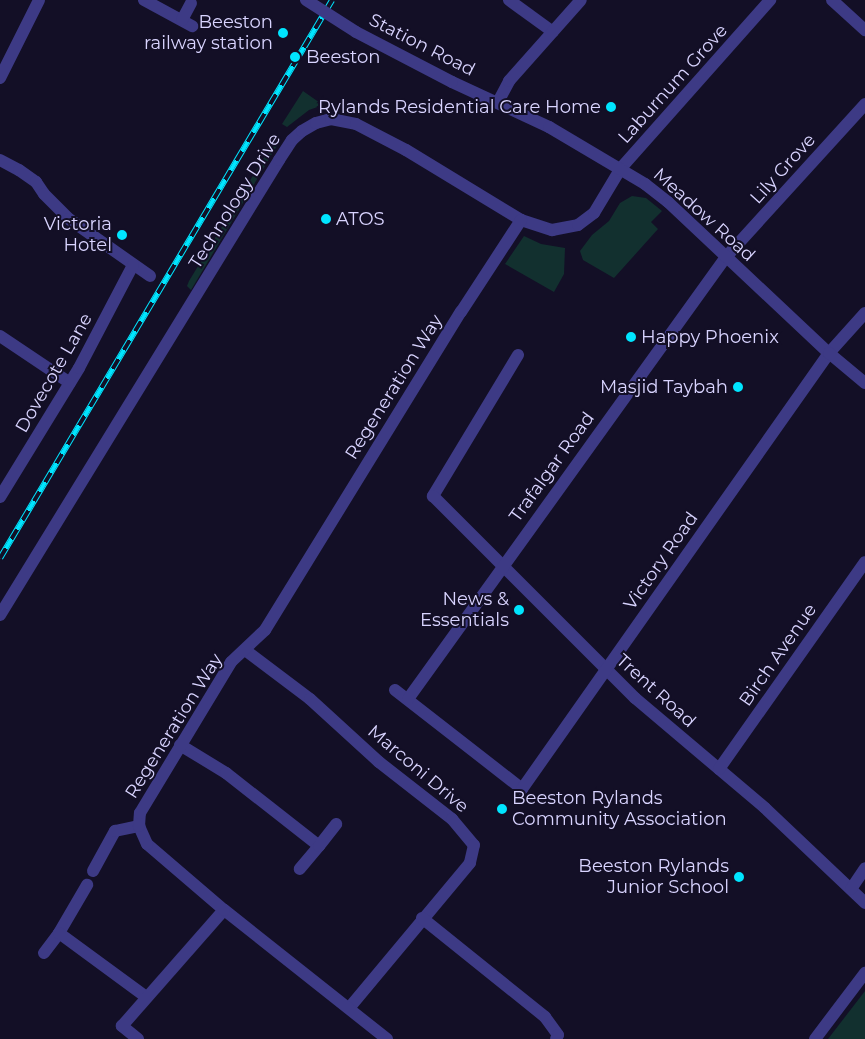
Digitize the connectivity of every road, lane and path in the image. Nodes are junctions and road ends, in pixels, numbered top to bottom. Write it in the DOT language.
graph roads {
  1 [pos="38,0"];
  2 [pos="144,0"];
  3 [pos="306,0"];
  4 [pos="509,0"];
  5 [pos="581,0"];
  6 [pos="770,0"];
  7 [pos="832,0"];
  8 [pos="191,3"];
  9 [pos="865,30"];
  10 [pos="553,32"];
  11 [pos="0,78"];
  12 [pos="498,102"];
  13 [pos="865,104"];
  14 [pos="0,160"];
  15 [pos="621,168"];
  16 [pos="521,220"];
  17 [pos="726,257"];
  18 [pos="133,265"];
  19 [pos="150,276"];
  20 [pos="865,313"];
  21 [pos="0,336"];
  22 [pos="829,353"];
  23 [pos="518,355"];
  24 [pos="70,383"];
  25 [pos="865,384"];
  26 [pos="3,483"];
  27 [pos="0,497"];
  28 [pos="865,562"];
  29 [pos="503,566"];
  30 [pos="0,615"];
  31 [pos="244,650"];
  32 [pos="606,669"];
  33 [pos="395,690"];
  34 [pos="408,699"];
  35 [pos="180,746"];
  36 [pos="719,768"];
  37 [pos="336,824"];
  38 [pos="139,826"];
  39 [pos="319,846"];
  40 [pos="865,868"];
  41 [pos="300,869"];
  42 [pos="93,871"];
  43 [pos="88,885"];
  44 [pos="851,889"];
  45 [pos="865,903"];
  46 [pos="224,910"];
  47 [pos="422,918"];
  48 [pos="59,933"];
  49 [pos="44,952"];
  50 [pos="865,973"];
  51 [pos="146,997"];
  52 [pos="349,1008"];
  53 [pos="138,1039"];
  54 [pos="387,1039"];
  55 [pos="556,1039"];
  56 [pos="815,1039"];
  1 -- 11 [label="street"];
  2 -- 8 [label="street"];
  3 -- 12 [label="street, Station Road, bridge"];
  4 -- 10 [label="street"];
  5 -- 10 [label="street"];
  6 -- 15 [label="street, Laburnum Grove"];
  7 -- 9 [label="street"];
  10 -- 12 [label="street"];
  12 -- 15 [label="street, Meadow Road"];
  13 -- 17 [label="street, Lily Grove"];
  14 -- 18 [label="street"];
  15 -- 16 [label="street, Technology Drive"];
  15 -- 17 [label="street, Meadow Road"];
  16 -- 30 [label="street, Technology Drive"];
  16 -- 31 [label="street, Regeneration Way"];
  17 -- 22 [label="street, Meadow Road"];
  17 -- 29 [label="street, Trafalgar Road"];
  18 -- 19 [label="street"];
  18 -- 24 [label="street, Dovecote Lane"];
  20 -- 22 [label="street, Victory Road"];
  21 -- 24 [label="street"];
  22 -- 25 [label="street, Meadow Road"];
  22 -- 32 [label="street, Victory Road"];
  23 -- 29 [label="street, Trent Road"];
  24 -- 26 [label="street, Dovecote Lane"];
  26 -- 27 [label="street, Dovecote Lane"];
  28 -- 36 [label="street, Birch Avenue"];
  29 -- 32 [label="street, Trent Road"];
  29 -- 34 [label="street, Trafalgar Road"];
  31 -- 35 [label="street, Regeneration Way"];
  31 -- 47 [label="street, Marconi Drive"];
  32 -- 34 [label="street, Victory Road"];
  32 -- 36 [label="street, Trent Road"];
  33 -- 34 [label="street"];
  35 -- 38 [label="street, Regeneration Way"];
  35 -- 39 [label="street"];
  36 -- 44 [label="street, Trent Road"];
  37 -- 39 [label="street"];
  38 -- 42 [label="street"];
  38 -- 46 [label="street, Regeneration Way"];
  39 -- 41 [label="street"];
  40 -- 44 [label="street"];
  43 -- 48 [label="street"];
  44 -- 45 [label="street, Trent Road"];
  46 -- 51 [label="street"];
  46 -- 52 [label="street, Regeneration Way"];
  47 -- 52 [label="street, Marconi Drive"];
  47 -- 55 [label="street"];
  48 -- 49 [label="street"];
  48 -- 51 [label="street"];
  50 -- 56 [label="street"];
  51 -- 53 [label="street"];
  52 -- 54 [label="street, Regeneration Way"];
}
